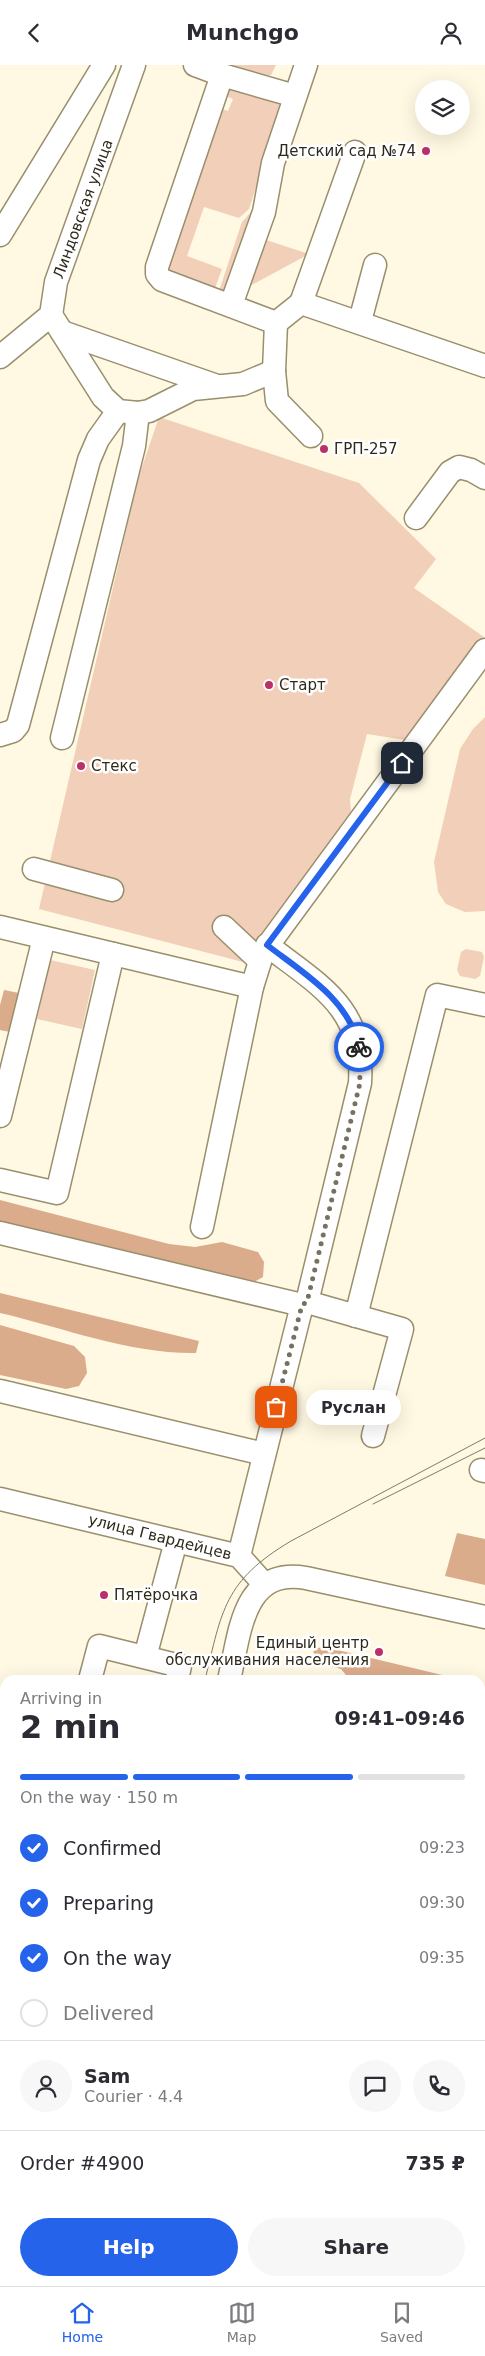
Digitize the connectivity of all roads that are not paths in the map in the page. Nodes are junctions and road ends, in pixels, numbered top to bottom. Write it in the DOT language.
graph roads {
  1 [pos="104,65"];
  2 [pos="195,65"];
  3 [pos="306,65"];
  4 [pos="128,67"];
  5 [pos="222,75"];
  6 [pos="295,96"];
  7 [pos="355,152"];
  8 [pos="0,235"];
  9 [pos="375,265"];
  10 [pos="301,303"];
  11 [pos="231,305"];
  12 [pos="360,321"];
  13 [pos="57,323"];
  14 [pos="276,323"];
  15 [pos="0,357"];
  16 [pos="485,366"];
  17 [pos="274,371"];
  18 [pos="217,387"];
  19 [pos="128,412"];
  20 [pos="311,436"];
  21 [pos="485,478"];
  22 [pos="416,517"];
  23 [pos="485,650"];
  24 [pos="0,735"];
  25 [pos="62,738"];
  26 [pos="34,869"];
  27 [pos="112,890"];
  28 [pos="0,927"];
  29 [pos="224,927"];
  30 [pos="44,937"];
  31 [pos="113,954"];
  32 [pos="259,965"];
  33 [pos="485,1005"];
  34 [pos="0,1116"];
  35 [pos="0,1180"];
  36 [pos="202,1227"];
  37 [pos="0,1233"];
  38 [pos="304,1304"];
  39 [pos="356,1316"];
  40 [pos="0,1391"];
  41 [pos="373,1436"];
  42 [pos="264,1454"];
  43 [pos="0,1499"];
  44 [pos="176,1541"];
  45 [pos="239,1556"];
  46 [pos="264,1584"];
  47 [pos="485,1617"];
  48 [pos="145,1657"];
  49 [pos="91,1675"];
  50 [pos="178,1675"];
  51 [pos="230,1675"];
  1 -- 8 [label="street"];
  2 -- 5 [label="street"];
  3 -- 6 [label="street"];
  4 -- 13 [label="street, Линдовская улица"];
  5 -- 6 [label="street"];
  5 -- 11 [label="street"];
  6 -- 11 [label="street"];
  7 -- 10 [label="street"];
  9 -- 12 [label="street"];
  10 -- 12 [label="street"];
  10 -- 14 [label="street"];
  11 -- 14 [label="street"];
  12 -- 16 [label="street"];
  13 -- 15 [label="street"];
  13 -- 18 [label="street"];
  13 -- 19 [label="street"];
  14 -- 17 [label="street"];
  17 -- 18 [label="street"];
  17 -- 20 [label="street"];
  18 -- 19 [label="street"];
  19 -- 24 [label="street"];
  19 -- 25 [label="street"];
  21 -- 22 [label="street"];
  23 -- 32 [label="street"];
  26 -- 27 [label="street"];
  28 -- 30 [label="street"];
  29 -- 32 [label="street"];
  30 -- 31 [label="street"];
  30 -- 34 [label="street"];
  31 -- 32 [label="street"];
  31 -- 35 [label="street"];
  32 -- 36 [label="street"];
  32 -- 38 [label="street"];
  33 -- 39 [label="street"];
  37 -- 38 [label="street"];
  38 -- 39 [label="street"];
  38 -- 42 [label="street"];
  39 -- 41 [label="street"];
  40 -- 42 [label="street"];
  42 -- 45 [label="street"];
  43 -- 44 [label="street, улица Гвардейцев"];
  44 -- 45 [label="street, улица Гвардейцев"];
  44 -- 48 [label="street"];
  45 -- 46 [label="street, улица Гвардейцев"];
  46 -- 47 [label="street"];
  46 -- 51 [label="street"];
  48 -- 49 [label="street"];
  48 -- 50 [label="street"];
}
